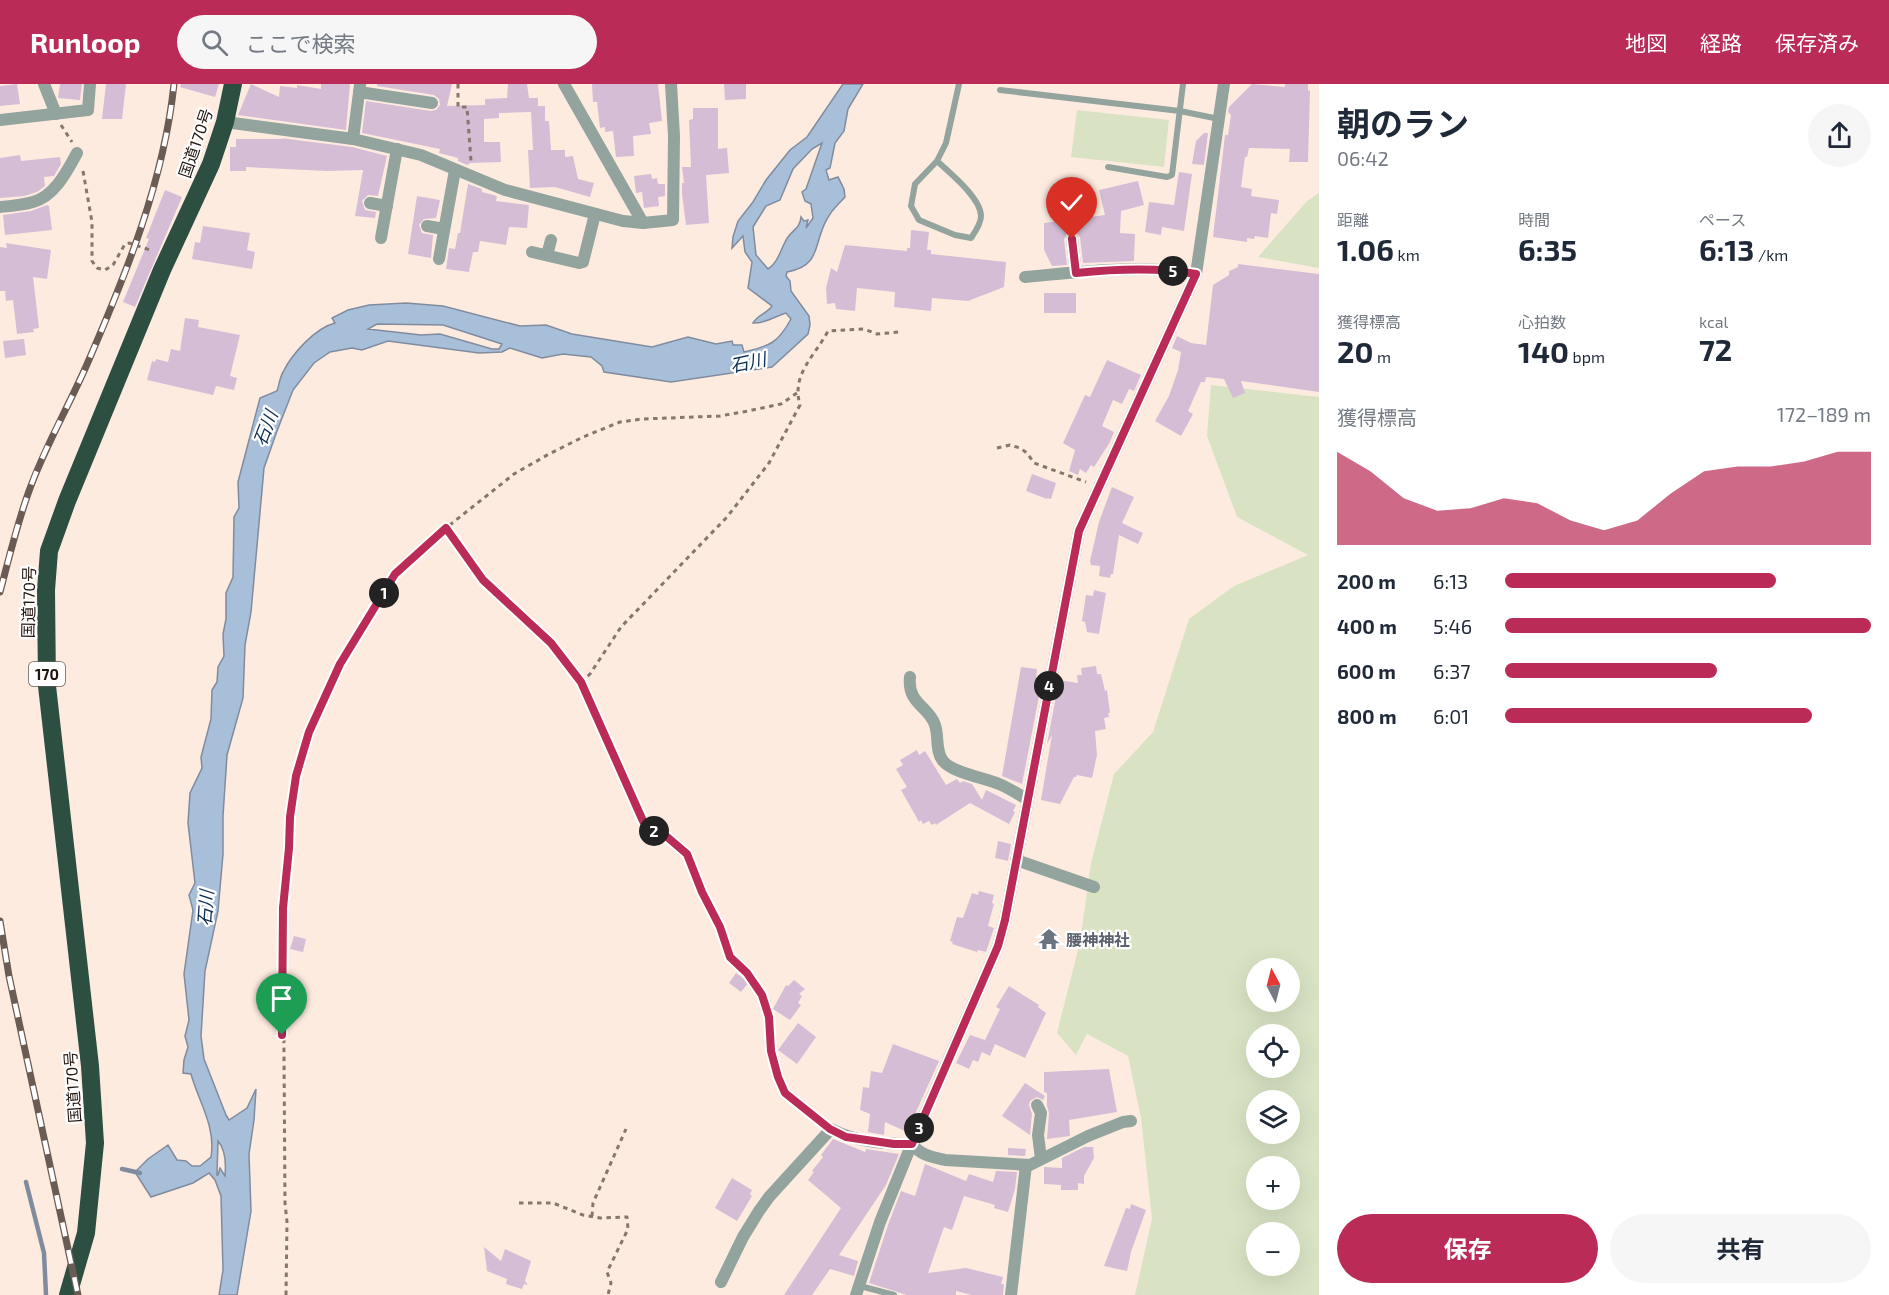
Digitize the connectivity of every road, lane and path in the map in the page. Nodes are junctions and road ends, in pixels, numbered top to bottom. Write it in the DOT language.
graph roads {
  1 [pos="44,84"];
  2 [pos="90,84"];
  3 [pos="233,84"];
  4 [pos="458,84"];
  5 [pos="564,84"];
  6 [pos="671,84"];
  7 [pos="959,84"];
  8 [pos="1184,84"];
  9 [pos="1224,84"];
  10 [pos="359,88"];
  11 [pos="1000,90"];
  12 [pos="432,104"];
  13 [pos="1180,111"];
  14 [pos="56,114"];
  15 [pos="1219,119"];
  16 [pos="0,120"];
  17 [pos="225,122"];
  18 [pos="353,139"];
  19 [pos="397,149"];
  20 [pos="77,153"];
  21 [pos="937,161"];
  22 [pos="1108,167"];
  23 [pos="455,170"];
  24 [pos="472,177"];
  25 [pos="370,203"];
  26 [pos="387,206"];
  27 [pos="0,207"];
  28 [pos="595,214"];
  29 [pos="643,223"];
  30 [pos="427,226"];
  31 [pos="444,229"];
  32 [pos="381,238"];
  33 [pos="1072,239"];
  34 [pos="551,240"];
  35 [pos="532,252"];
  36 [pos="547,255"];
  37 [pos="168,258"];
  38 [pos="439,259"];
  39 [pos="1076,273"];
  40 [pos="1196,274"];
  41 [pos="1025,277"];
  42 [pos="899,332"];
  43 [pos="797,393"];
  44 [pos="997,448"];
  45 [pos="1098,487"];
  46 [pos="446,528"];
  47 [pos="910,677"];
  48 [pos="581,682"];
  49 [pos="1028,800"];
  50 [pos="1016,860"];
  51 [pos="1094,887"];
  52 [pos="1037,1105"];
  53 [pos="1131,1121"];
  54 [pos="626,1129"];
  55 [pos="831,1129"];
  56 [pos="912,1144"];
  57 [pos="1041,1159"];
  58 [pos="1026,1165"];
  59 [pos="519,1203"];
  60 [pos="592,1216"];
  61 [pos="721,1282"];
  62 [pos="858,1290"];
  63 [pos="68,1295"];
  64 [pos="286,1295"];
  65 [pos="608,1295"];
  66 [pos="894,1295"];
  67 [pos="1011,1295"];
  1 -- 14 [label="street"];
  2 -- 14 [label="street"];
  3 -- 17 [label="highway, 国道170号 / 170"];
  4 -- 24 [label="path"];
  5 -- 29 [label="street"];
  6 -- 29 [label="street"];
  7 -- 21 [label="lane"];
  8 -- 13 [label="lane"];
  9 -- 15 [label="street"];
  10 -- 12 [label="street"];
  10 -- 18 [label="street"];
  11 -- 13 [label="lane"];
  13 -- 15 [label="lane"];
  13 -- 22 [label="lane"];
  14 -- 16 [label="street"];
  14 -- 20 [label="path"];
  15 -- 40 [label="street"];
  17 -- 18 [label="street"];
  17 -- 37 [label="highway, 国道170号 / 170"];
  18 -- 19 [label="street"];
  19 -- 23 [label="street"];
  19 -- 26 [label="street"];
  20 -- 27 [label="street"];
  20 -- 37 [label="path"];
  21 -- 21 [label="lane"];
  23 -- 24 [label="street"];
  23 -- 31 [label="street"];
  24 -- 28 [label="street"];
  25 -- 26 [label="street"];
  26 -- 32 [label="street"];
  28 -- 29 [label="street"];
  28 -- 36 [label="street"];
  30 -- 31 [label="street"];
  31 -- 38 [label="street"];
  33 -- 39 [label="street"];
  34 -- 36 [label="street"];
  35 -- 36 [label="street"];
  37 -- 63 [label="highway, 国道170号 / 170"];
  39 -- 40 [label="street"];
  39 -- 41 [label="street"];
  40 -- 45 [label="street"];
  42 -- 43 [label="path"];
  43 -- 46 [label="path"];
  43 -- 48 [label="path"];
  44 -- 45 [label="path"];
  45 -- 49 [label="street"];
  46 -- 48 [label="path"];
  46 -- 64 [label="path"];
  47 -- 49 [label="street"];
  48 -- 55 [label="path"];
  49 -- 50 [label="street"];
  50 -- 51 [label="street"];
  50 -- 56 [label="street"];
  52 -- 57 [label="street"];
  53 -- 57 [label="street"];
  54 -- 60 [label="path"];
  55 -- 56 [label="street"];
  55 -- 61 [label="street"];
  56 -- 58 [label="street"];
  56 -- 62 [label="street"];
  57 -- 58 [label="street"];
  58 -- 67 [label="street"];
  59 -- 60 [label="path"];
  60 -- 65 [label="path"];
  62 -- 66 [label="lane"];
}
